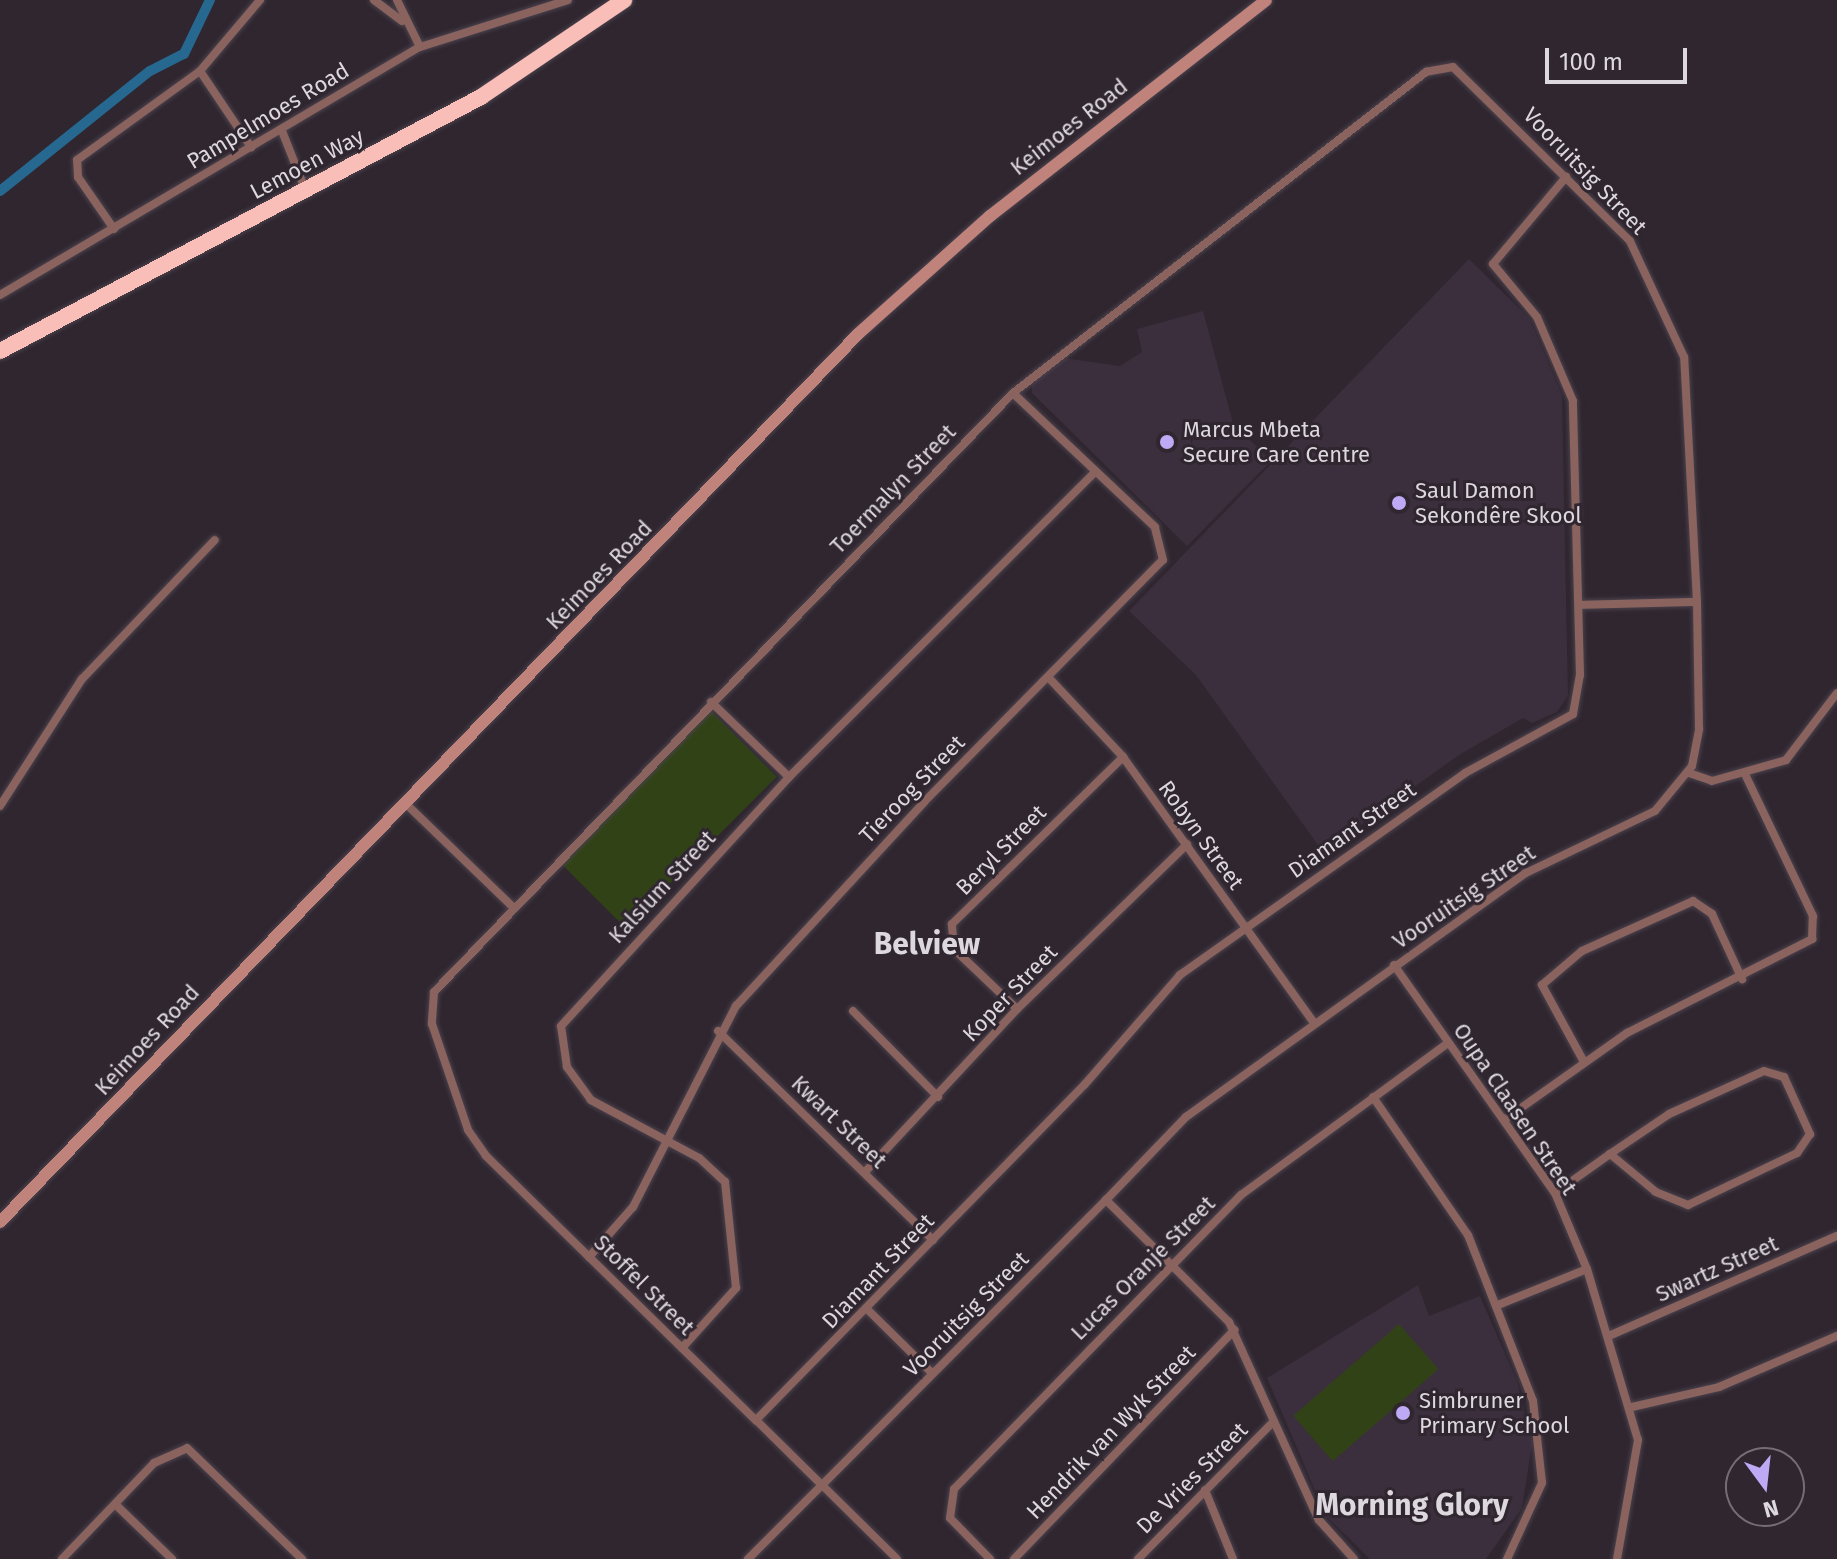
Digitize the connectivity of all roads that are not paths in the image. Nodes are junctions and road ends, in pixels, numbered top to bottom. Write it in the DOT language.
graph roads {
  1 [pos="260,0"];
  2 [pos="374,0"];
  3 [pos="397,0"];
  4 [pos="568,0"];
  5 [pos="624,0"];
  6 [pos="1266,0"];
  7 [pos="406,24"];
  8 [pos="420,47"];
  9 [pos="1436,66"];
  10 [pos="200,71"];
  11 [pos="282,131"];
  12 [pos="251,147"];
  13 [pos="1566,177"];
  14 [pos="306,191"];
  15 [pos="114,229"];
  16 [pos="0,295"];
  17 [pos="0,351"];
  18 [pos="1013,393"];
  19 [pos="1096,471"];
  20 [pos="215,540"];
  21 [pos="1697,602"];
  22 [pos="1579,605"];
  23 [pos="1048,677"];
  24 [pos="1837,693"];
  25 [pos="711,702"];
  26 [pos="1123,757"];
  27 [pos="1689,773"];
  28 [pos="1746,776"];
  29 [pos="789,777"];
  30 [pos="406,804"];
  31 [pos="0,806"];
  32 [pos="1187,844"];
  33 [pos="511,905"];
  34 [pos="1246,927"];
  35 [pos="1394,965"];
  36 [pos="1742,979"];
  37 [pos="432,998"];
  38 [pos="1017,1009"];
  39 [pos="853,1011"];
  40 [pos="1314,1023"];
  41 [pos="718,1031"];
  42 [pos="1448,1043"];
  43 [pos="1584,1062"];
  44 [pos="938,1097"];
  45 [pos="1373,1097"];
  46 [pos="1504,1120"];
  47 [pos="664,1143"];
  48 [pos="1610,1154"];
  49 [pos="865,1172"];
  50 [pos="1555,1193"];
  51 [pos="1106,1200"];
  52 [pos="0,1222"];
  53 [pos="1837,1236"];
  54 [pos="933,1240"];
  55 [pos="589,1257"];
  56 [pos="1172,1261"];
  57 [pos="1587,1269"];
  58 [pos="1498,1305"];
  59 [pos="866,1308"];
  60 [pos="1234,1330"];
  61 [pos="1611,1335"];
  62 [pos="1837,1336"];
  63 [pos="682,1348"];
  64 [pos="932,1373"];
  65 [pos="1632,1407"];
  66 [pos="756,1420"];
  67 [pos="1273,1422"];
  68 [pos="822,1485"];
  69 [pos="1205,1490"];
  70 [pos="116,1505"];
  71 [pos="892,1557"];
  72 [pos="62,1559"];
  73 [pos="172,1559"];
  74 [pos="302,1559"];
  75 [pos="748,1559"];
  76 [pos="990,1559"];
  77 [pos="1014,1559"];
  78 [pos="1138,1559"];
  79 [pos="1233,1559"];
  80 [pos="1354,1559"];
  81 [pos="1507,1559"];
  82 [pos="1617,1559"];
  1 -- 10 [label="street"];
  2 -- 7 [label="street"];
  3 -- 7 [label="street"];
  4 -- 8 [label="street, Pampelmoes Road"];
  5 -- 14 [label="highway, Lemoen Way"];
  6 -- 30 [label="street, Keimoes Road"];
  7 -- 8 [label="street"];
  8 -- 11 [label="street, Pampelmoes Road"];
  9 -- 13 [label="street, Vooruitsig Street"];
  9 -- 18 [label="street, Toermalyn Street"];
  10 -- 12 [label="street"];
  10 -- 15 [label="street"];
  11 -- 12 [label="street, Pampelmoes Road"];
  11 -- 14 [label="street"];
  12 -- 15 [label="street, Pampelmoes Road"];
  13 -- 21 [label="street, Vooruitsig Street"];
  13 -- 22 [label="street, Diamant Street"];
  14 -- 17 [label="highway, Lemoen Way"];
  15 -- 16 [label="street, Pampelmoes Road"];
  18 -- 19 [label="street, Tieroog Street"];
  18 -- 25 [label="street, Toermalyn Street"];
  19 -- 23 [label="street, Tieroog Street"];
  19 -- 29 [label="street, Kalsium Street"];
  20 -- 31 [label="street"];
  21 -- 22 [label="street"];
  21 -- 27 [label="street, Vooruitsig Street"];
  22 -- 34 [label="street, Diamant Street"];
  23 -- 26 [label="street, Robyn Street"];
  23 -- 41 [label="street, Tieroog Street"];
  24 -- 28 [label="street"];
  25 -- 29 [label="street"];
  25 -- 33 [label="street, Toermalyn Street"];
  26 -- 32 [label="street, Robyn Street"];
  26 -- 38 [label="street, Beryl Street"];
  27 -- 28 [label="street"];
  27 -- 35 [label="street, Vooruitsig Street"];
  28 -- 36 [label="street"];
  29 -- 47 [label="street, Kalsium Street"];
  30 -- 33 [label="street"];
  30 -- 52 [label="street, Keimoes Road"];
  32 -- 34 [label="street, Robyn Street"];
  32 -- 38 [label="street, Koper Street"];
  33 -- 37 [label="street, Toermalyn Street"];
  34 -- 40 [label="street, Robyn Street"];
  34 -- 54 [label="street, Diamant Street"];
  35 -- 40 [label="street, Vooruitsig Street"];
  35 -- 42 [label="street, Oupa Claasen Street"];
  36 -- 43 [label="street"];
  36 -- 43 [label="street"];
  37 -- 55 [label="street, Stoffel Street"];
  38 -- 44 [label="street, Koper Street"];
  39 -- 44 [label="street"];
  40 -- 51 [label="street, Vooruitsig Street"];
  41 -- 47 [label="street, Tieroog Street"];
  41 -- 49 [label="street, Kwart Street"];
  42 -- 45 [label="street, Lucas Oranje Street"];
  42 -- 46 [label="street, Oupa Claasen Street"];
  43 -- 46 [label="street"];
  44 -- 49 [label="street, Koper Street"];
  45 -- 56 [label="street, Lucas Oranje Street"];
  45 -- 58 [label="street"];
  46 -- 50 [label="street, Oupa Claasen Street"];
  47 -- 55 [label="street, Tieroog Street"];
  47 -- 63 [label="street, Kalsium Street"];
  48 -- 48 [label="street"];
  48 -- 50 [label="street"];
  49 -- 54 [label="street, Kwart Street"];
  50 -- 57 [label="street, Oupa Claasen Street"];
  51 -- 56 [label="street"];
  51 -- 64 [label="street, Vooruitsig Street"];
  53 -- 61 [label="street, Swartz Street"];
  54 -- 59 [label="street, Diamant Street"];
  55 -- 63 [label="street, Stoffel Street"];
  56 -- 60 [label="street"];
  56 -- 76 [label="street, Lucas Oranje Street"];
  57 -- 58 [label="street"];
  57 -- 61 [label="street, Oupa Claasen Street"];
  58 -- 81 [label="street"];
  59 -- 64 [label="street"];
  59 -- 66 [label="street, Diamant Street"];
  60 -- 67 [label="street"];
  60 -- 77 [label="street, Hendrik van Wyk Street"];
  61 -- 65 [label="street, Oupa Claasen Street"];
  62 -- 65 [label="street"];
  63 -- 66 [label="street, Stoffel Street"];
  64 -- 68 [label="street, Vooruitsig Street"];
  65 -- 82 [label="street, Oupa Claasen Street"];
  66 -- 68 [label="street, Stoffel Street"];
  67 -- 69 [label="street, De Vries Street"];
  67 -- 80 [label="street"];
  68 -- 71 [label="street, Stoffel Street"];
  68 -- 75 [label="street, Vooruitsig Street"];
  69 -- 78 [label="street, De Vries Street"];
  69 -- 79 [label="street"];
  70 -- 72 [label="street"];
  70 -- 73 [label="street"];
  70 -- 74 [label="street"];
}
